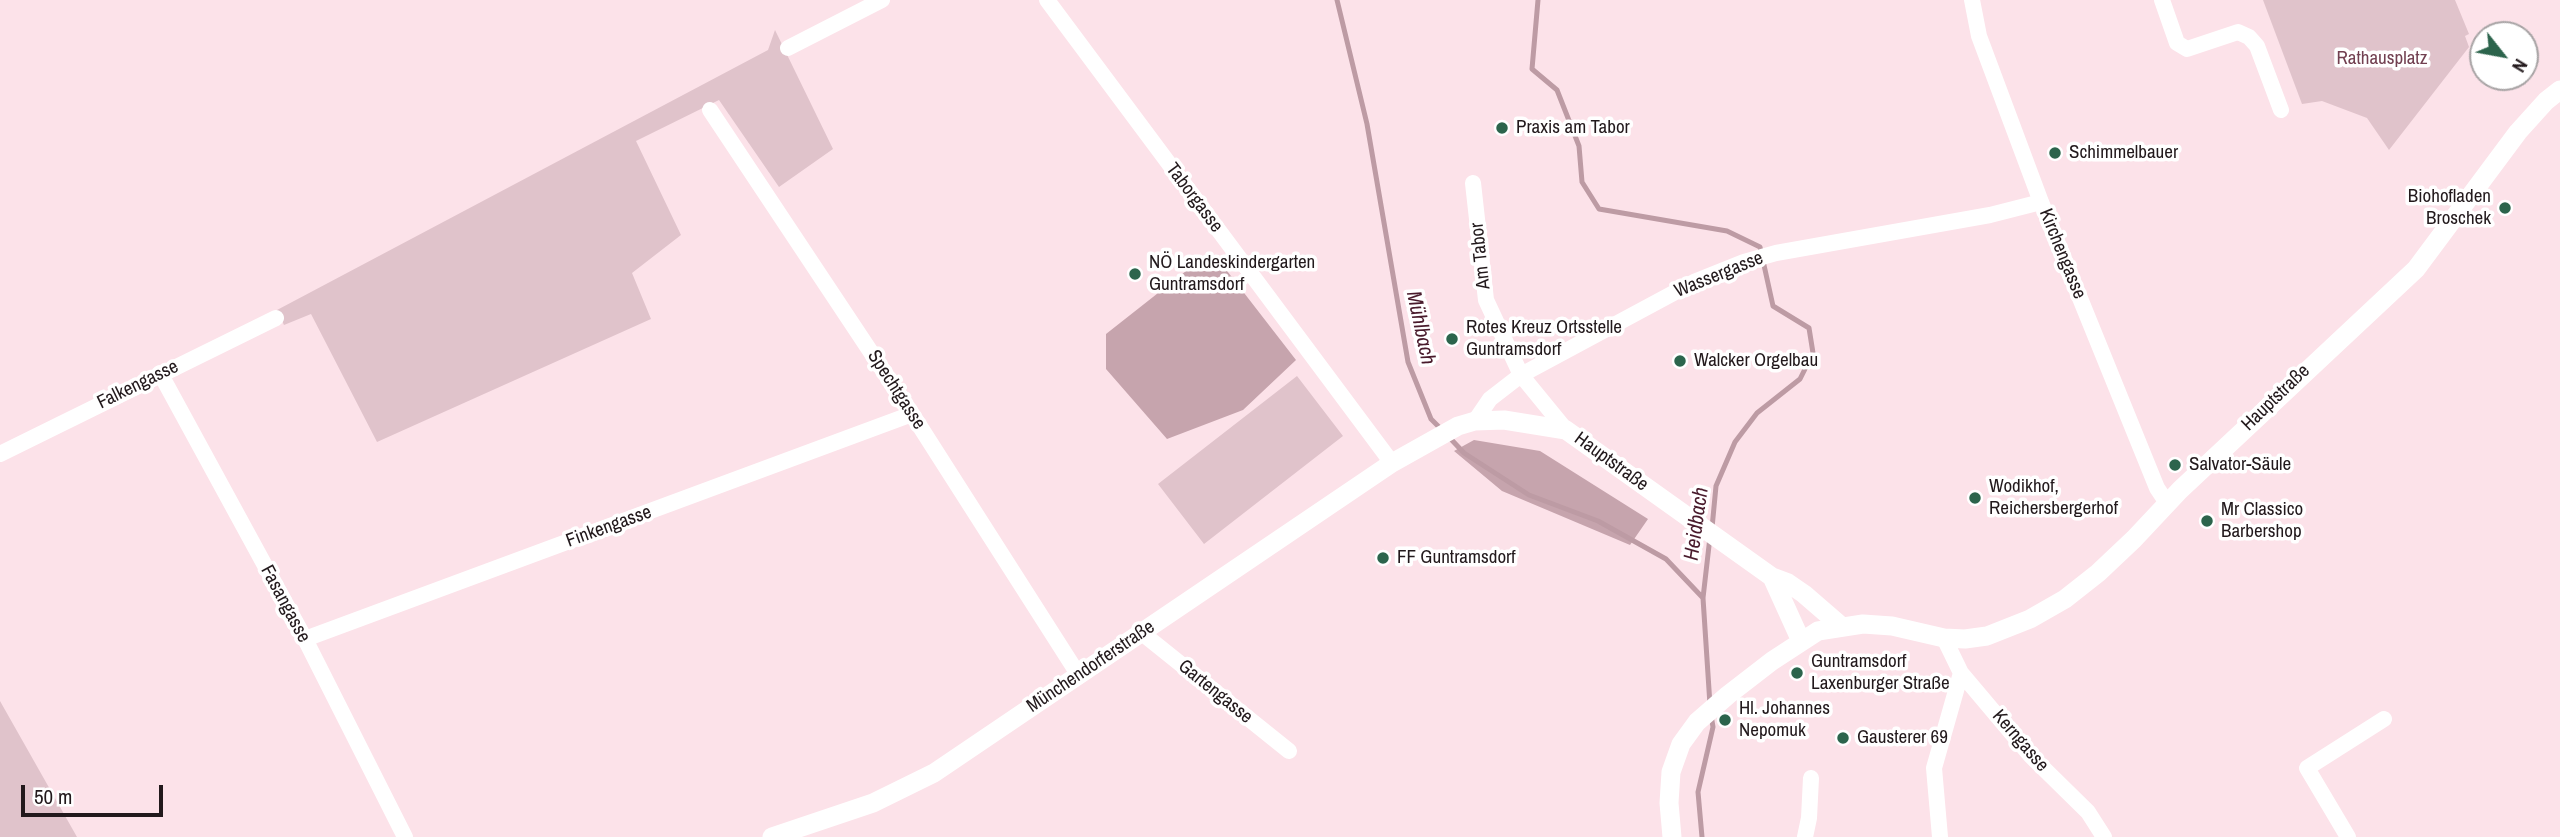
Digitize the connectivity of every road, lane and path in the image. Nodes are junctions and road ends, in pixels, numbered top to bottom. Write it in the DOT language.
graph roads {
  1 [pos="882,0"];
  2 [pos="1047,0"];
  3 [pos="1972,0"];
  4 [pos="2162,0"];
  5 [pos="788,48"];
  6 [pos="2560,90"];
  7 [pos="710,110"];
  8 [pos="2281,110"];
  9 [pos="1473,183"];
  10 [pos="2040,202"];
  11 [pos="276,318"];
  12 [pos="160,373"];
  13 [pos="1521,375"];
  14 [pos="912,414"];
  15 [pos="1466,424"];
  16 [pos="1566,430"];
  17 [pos="0,454"];
  18 [pos="1392,463"];
  19 [pos="2167,503"];
  20 [pos="1772,577"];
  21 [pos="1841,626"];
  22 [pos="1142,633"];
  23 [pos="1944,638"];
  24 [pos="304,639"];
  25 [pos="1801,641"];
  26 [pos="1961,673"];
  27 [pos="1078,674"];
  28 [pos="2384,719"];
  29 [pos="1289,751"];
  30 [pos="1811,778"];
  31 [pos="779,836"];
  32 [pos="405,837"];
  33 [pos="1672,837"];
  34 [pos="1805,837"];
  35 [pos="1940,837"];
  36 [pos="2104,837"];
  37 [pos="2348,837"];
  1 -- 5 [label="street"];
  2 -- 18 [label="street, Taborgasse"];
  3 -- 10 [label="street, Kirchengasse"];
  4 -- 8 [label="street"];
  6 -- 19 [label="street, Hauptstraße"];
  7 -- 14 [label="street, Spechtgasse"];
  9 -- 13 [label="street, Am Tabor"];
  10 -- 13 [label="street, Wassergasse"];
  10 -- 19 [label="street, Kirchengasse"];
  11 -- 12 [label="street, Falkengasse"];
  12 -- 17 [label="street, Falkengasse"];
  12 -- 24 [label="street, Fasangasse"];
  13 -- 15 [label="street, Wassergasse"];
  13 -- 16 [label="street, Am Tabor"];
  14 -- 24 [label="street, Finkengasse"];
  14 -- 27 [label="street, Spechtgasse"];
  15 -- 16 [label="street, Hauptstraße"];
  15 -- 18 [label="street, Hauptstraße"];
  16 -- 20 [label="street, Hauptstraße"];
  18 -- 22 [label="street, Münchendorferstraße"];
  19 -- 23 [label="street, Hauptstraße"];
  20 -- 21 [label="street, Hauptstraße"];
  20 -- 25 [label="street, Hauptstraße"];
  21 -- 23 [label="street, Hauptstraße"];
  21 -- 25 [label="street, Hauptstraße"];
  22 -- 27 [label="street, Münchendorferstraße"];
  22 -- 29 [label="street, Gartengasse"];
  23 -- 26 [label="street, Kerngasse"];
  24 -- 32 [label="street, Fasangasse"];
  25 -- 33 [label="street, Hauptstraße"];
  26 -- 35 [label="street"];
  26 -- 36 [label="street, Kerngasse"];
  27 -- 31 [label="street, Münchendorferstraße"];
  28 -- 37 [label="street"];
  30 -- 34 [label="street"];
}
